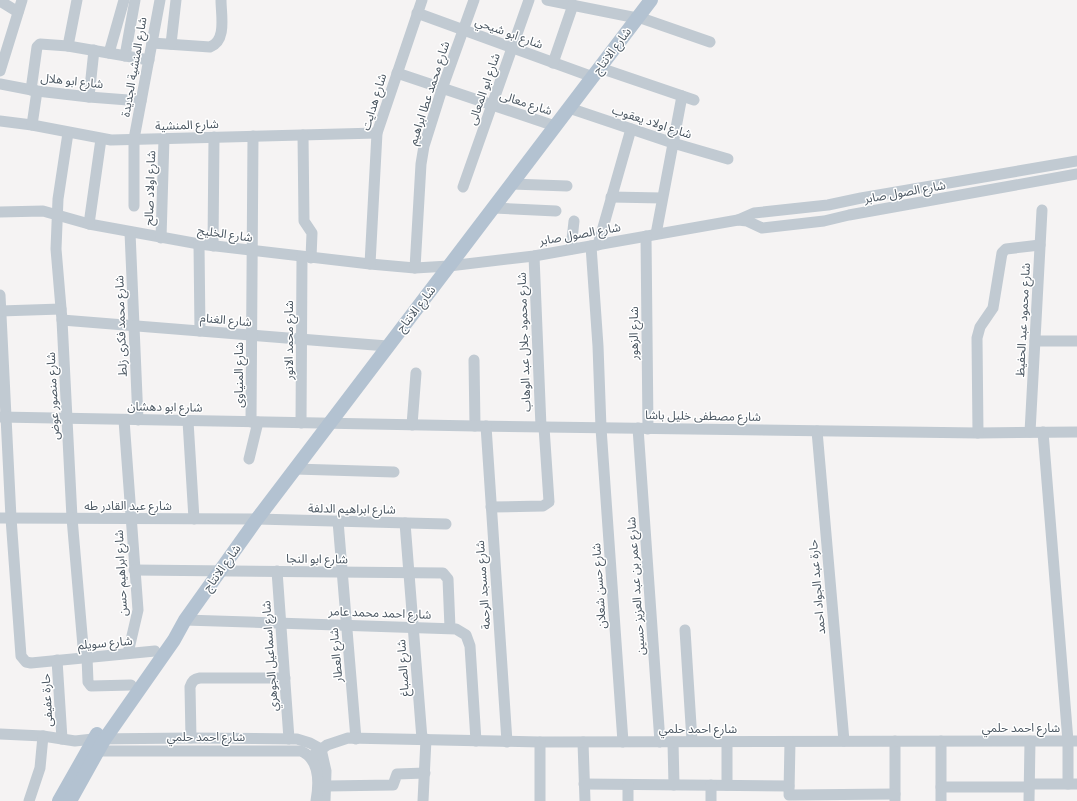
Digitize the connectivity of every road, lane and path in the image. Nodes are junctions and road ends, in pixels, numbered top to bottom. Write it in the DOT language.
graph roads {
  1 [pos="22,0"];
  2 [pos="77,0"];
  3 [pos="124,0"];
  4 [pos="135,0"];
  5 [pos="160,0"];
  6 [pos="176,0"];
  7 [pos="221,0"];
  8 [pos="422,0"];
  9 [pos="474,0"];
  10 [pos="529,0"];
  11 [pos="547,0"];
  12 [pos="651,0"];
  13 [pos="0,1"];
  14 [pos="560,1"];
  15 [pos="573,5"];
  16 [pos="18,12"];
  17 [pos="417,13"];
  18 [pos="638,18"];
  19 [pos="464,30"];
  20 [pos="152,42"];
  21 [pos="710,42"];
  22 [pos="171,44"];
  23 [pos="68,46"];
  24 [pos="512,48"];
  25 [pos="94,50"];
  26 [pos="109,53"];
  27 [pos="126,56"];
  28 [pos="149,60"];
  29 [pos="553,62"];
  30 [pos="0,71"];
  31 [pos="597,72"];
  32 [pos="397,73"];
  33 [pos="0,84"];
  34 [pos="442,88"];
  35 [pos="34,90"];
  36 [pos="682,96"];
  37 [pos="89,97"];
  38 [pos="694,100"];
  39 [pos="141,101"];
  40 [pos="492,105"];
  41 [pos="569,108"];
  42 [pos="0,121"];
  43 [pos="32,125"];
  44 [pos="555,126"];
  45 [pos="631,129"];
  46 [pos="68,133"];
  47 [pos="377,133"];
  48 [pos="303,135"];
  49 [pos="253,136"];
  50 [pos="214,137"];
  51 [pos="164,138"];
  52 [pos="101,139"];
  53 [pos="134,139"];
  54 [pos="673,143"];
  55 [pos="728,159"];
  56 [pos="1077,161"];
  57 [pos="1077,174"];
  58 [pos="512,184"];
  59 [pos="567,186"];
  60 [pos="463,187"];
  61 [pos="612,197"];
  62 [pos="662,198"];
  63 [pos="134,206"];
  64 [pos="494,208"];
  65 [pos="1042,210"];
  66 [pos="556,211"];
  67 [pos="0,212"];
  68 [pos="57,215"];
  69 [pos="738,220"];
  70 [pos="574,221"];
  71 [pos="89,224"];
  72 [pos="130,232"];
  73 [pos="651,235"];
  74 [pos="162,238"];
  75 [pos="199,244"];
  76 [pos="213,246"];
  77 [pos="595,246"];
  78 [pos="1040,246"];
  79 [pos="571,249"];
  80 [pos="252,251"];
  81 [pos="534,256"];
  82 [pos="307,257"];
  83 [pos="370,264"];
  84 [pos="449,266"];
  85 [pos="415,268"];
  86 [pos="0,294"];
  87 [pos="0,311"];
  88 [pos="62,314"];
  89 [pos="134,326"];
  90 [pos="200,331"];
  91 [pos="252,335"];
  92 [pos="302,339"];
  93 [pos="1035,341"];
  94 [pos="1077,341"];
  95 [pos="387,346"];
  96 [pos="474,360"];
  97 [pos="2,362"];
  98 [pos="416,373"];
  99 [pos="3,417"];
  100 [pos="66,418"];
  101 [pos="124,420"];
  102 [pos="138,420"];
  103 [pos="188,421"];
  104 [pos="254,422"];
  105 [pos="301,423"];
  106 [pos="330,424"];
  107 [pos="412,425"];
  108 [pos="480,426"];
  109 [pos="542,427"];
  110 [pos="601,428"];
  111 [pos="643,429"];
  112 [pos="817,431"];
  113 [pos="1030,432"];
  114 [pos="1043,432"];
  115 [pos="1077,432"];
  116 [pos="978,433"];
  117 [pos="249,459"];
  118 [pos="295,469"];
  119 [pos="394,472"];
  120 [pos="491,508"];
  121 [pos="6,518"];
  122 [pos="72,518"];
  123 [pos="131,519"];
  124 [pos="194,519"];
  125 [pos="257,519"];
  126 [pos="338,521"];
  127 [pos="405,523"];
  128 [pos="446,524"];
  129 [pos="134,570"];
  130 [pos="220,570"];
  131 [pos="277,571"];
  132 [pos="342,572"];
  133 [pos="409,572"];
  134 [pos="185,620"];
  135 [pos="281,623"];
  136 [pos="346,625"];
  137 [pos="413,627"];
  138 [pos="450,628"];
  139 [pos="685,630"];
  140 [pos="155,651"];
  141 [pos="128,653"];
  142 [pos="85,658"];
  143 [pos="57,660"];
  144 [pos="285,678"];
  145 [pos="131,685"];
  146 [pos="0,734"];
  147 [pos="43,736"];
  148 [pos="192,738"];
  149 [pos="62,739"];
  150 [pos="289,739"];
  151 [pos="356,739"];
  152 [pos="424,739"];
  153 [pos="844,740"];
  154 [pos="476,741"];
  155 [pos="692,741"];
  156 [pos="895,741"];
  157 [pos="941,741"];
  158 [pos="1030,741"];
  159 [pos="1072,741"];
  160 [pos="507,742"];
  161 [pos="540,742"];
  162 [pos="583,742"];
  163 [pos="623,742"];
  164 [pos="660,742"];
  165 [pos="673,742"];
  166 [pos="727,742"];
  167 [pos="790,742"];
  168 [pos="95,745"];
  169 [pos="321,749"];
  170 [pos="311,757"];
  171 [pos="425,773"];
  172 [pos="584,784"];
  173 [pos="628,784"];
  174 [pos="1073,784"];
  175 [pos="674,785"];
  176 [pos="711,785"];
  177 [pos="1030,785"];
  178 [pos="327,786"];
  179 [pos="727,786"];
  180 [pos="941,787"];
  181 [pos="789,794"];
  182 [pos="895,798"];
  183 [pos="29,801"];
  184 [pos="58,801"];
  185 [pos="70,801"];
  186 [pos="316,801"];
  187 [pos="325,801"];
  188 [pos="423,801"];
  189 [pos="540,801"];
  190 [pos="585,801"];
  191 [pos="628,801"];
  192 [pos="711,801"];
  193 [pos="941,801"];
  194 [pos="1029,801"];
  1 -- 16 [label="street"];
  2 -- 23 [label="street"];
  3 -- 26 [label="street"];
  4 -- 27 [label="street"];
  5 -- 20 [label="street, شارع المنشية الجديدة"];
  6 -- 22 [label="street"];
  7 -- 22 [label="street"];
  8 -- 17 [label="street, شارع هدايت"];
  9 -- 19 [label="street, شارع محمد عطا ابراهيم"];
  10 -- 24 [label="street, شارع ابو المعالى"];
  11 -- 14 [label="street"];
  12 -- 18 [label="main road, شارع الانتاج"];
  13 -- 16 [label="street"];
  14 -- 15 [label="street"];
  15 -- 18 [label="street"];
  15 -- 29 [label="street"];
  16 -- 30 [label="street"];
  17 -- 19 [label="street, شارع ابو شيحي"];
  17 -- 32 [label="street, شارع هدايت"];
  18 -- 21 [label="street"];
  18 -- 31 [label="main road, شارع الانتاج"];
  19 -- 24 [label="street, شارع ابو شيحي"];
  19 -- 34 [label="street, شارع محمد عطا ابراهيم"];
  20 -- 22 [label="street"];
  20 -- 28 [label="street, شارع المنشية الجديدة"];
  23 -- 25 [label="street"];
  23 -- 35 [label="street"];
  24 -- 29 [label="street, شارع ابو شيحي"];
  24 -- 40 [label="street, شارع ابو المعالى"];
  25 -- 26 [label="street"];
  25 -- 37 [label="street"];
  26 -- 27 [label="street"];
  27 -- 28 [label="street"];
  28 -- 39 [label="street, شارع المنشية الجديدة"];
  29 -- 31 [label="street, شارع ابو شيحي"];
  31 -- 36 [label="street, شارع ابو شيحي"];
  31 -- 41 [label="main road, شارع الانتاج"];
  32 -- 34 [label="street, شارع معالى"];
  32 -- 47 [label="street, شارع هدايت"];
  33 -- 35 [label="street, شارع ابو هلال"];
  34 -- 40 [label="street, شارع معالى"];
  34 -- 85 [label="street, شارع محمد عطا ابراهيم"];
  35 -- 37 [label="street, شارع ابو هلال"];
  35 -- 43 [label="street"];
  36 -- 38 [label="street, شارع ابو شيحي"];
  36 -- 54 [label="street, شارع الزهور"];
  37 -- 39 [label="street, شارع ابو هلال"];
  39 -- 53 [label="street, شارع المنشية الجديدة"];
  40 -- 44 [label="street, شارع معالى"];
  40 -- 60 [label="street, شارع ابو المعالى"];
  41 -- 44 [label="main road, شارع الانتاج"];
  41 -- 45 [label="street, شارع اولاد يعقوب"];
  42 -- 43 [label="street, شارع المنشية"];
  43 -- 46 [label="street, شارع المنشية"];
  44 -- 58 [label="main road, شارع الانتاج"];
  45 -- 54 [label="street, شارع اولاد يعقوب"];
  45 -- 61 [label="street"];
  46 -- 52 [label="street, شارع المنشية"];
  46 -- 68 [label="street, شارع منصور عوض"];
  47 -- 48 [label="street, شارع المنشية"];
  47 -- 83 [label="street, شارع هدايت"];
  48 -- 49 [label="street, شارع المنشية"];
  48 -- 82 [label="street, شارع محمد الانور"];
  49 -- 50 [label="street, شارع المنشية"];
  49 -- 80 [label="street, شارع المنياوى"];
  50 -- 51 [label="street, شارع المنشية"];
  50 -- 76 [label="street"];
  51 -- 53 [label="street, شارع المنشية"];
  51 -- 74 [label="street, شارع اولاد صالح"];
  52 -- 53 [label="street, شارع المنشية"];
  52 -- 71 [label="street"];
  53 -- 63 [label="street, شارع المنشية الجديدة"];
  54 -- 55 [label="street, شارع اولاد يعقوب"];
  54 -- 62 [label="street, شارع الزهور"];
  56 -- 69 [label="street, شارع الصول صابر"];
  57 -- 69 [label="street, شارع الصول صابر"];
  58 -- 59 [label="street"];
  58 -- 64 [label="main road, شارع الانتاج"];
  61 -- 62 [label="street"];
  61 -- 77 [label="street"];
  62 -- 73 [label="street, شارع الزهور"];
  64 -- 66 [label="street"];
  64 -- 84 [label="main road, شارع الانتاج"];
  65 -- 78 [label="street, شارع محمود عبد الحفيظ"];
  67 -- 68 [label="street, شارع الخليج"];
  68 -- 71 [label="street, شارع الخليج"];
  68 -- 88 [label="street, شارع منصور عوض"];
  69 -- 73 [label="street, شارع الصول صابر"];
  70 -- 79 [label="street"];
  71 -- 72 [label="street, شارع الخليج"];
  72 -- 74 [label="street, شارع الخليج"];
  72 -- 89 [label="street, شارع محمد فكرى زلط"];
  73 -- 77 [label="street, شارع الصول صابر"];
  73 -- 111 [label="street, شارع الزهور"];
  74 -- 75 [label="street, شارع الخليج"];
  75 -- 76 [label="street, شارع الخليج"];
  75 -- 90 [label="street"];
  76 -- 80 [label="street, شارع الخليج"];
  77 -- 79 [label="street, شارع الصول صابر"];
  77 -- 110 [label="street, شارع حسن شعلان"];
  78 -- 93 [label="street, شارع محمود عبد الحفيظ"];
  78 -- 116 [label="street"];
  79 -- 81 [label="street, شارع الصول صابر"];
  80 -- 82 [label="street, شارع الخليج"];
  80 -- 91 [label="street, شارع المنياوى"];
  81 -- 84 [label="street, شارع الصول صابر"];
  81 -- 109 [label="street, شارع محمود جلال عبد الوهاب"];
  82 -- 83 [label="street, شارع الخليج"];
  82 -- 92 [label="street, شارع محمد الانور"];
  83 -- 85 [label="street, شارع الخليج"];
  84 -- 85 [label="street, شارع الخليج"];
  84 -- 95 [label="main road, شارع الانتاج"];
  86 -- 87 [label="street"];
  87 -- 88 [label="street, شارع الغنام"];
  87 -- 97 [label="street"];
  88 -- 89 [label="street, شارع الغنام"];
  88 -- 100 [label="street, شارع منصور عوض"];
  89 -- 90 [label="street, شارع الغنام"];
  89 -- 102 [label="street, شارع محمد فكرى زلط"];
  90 -- 91 [label="street, شارع الغنام"];
  91 -- 92 [label="street, شارع الغنام"];
  91 -- 104 [label="street, شارع المنياوى"];
  92 -- 95 [label="street, شارع الغنام"];
  92 -- 105 [label="street, شارع محمد الانور"];
  93 -- 94 [label="street"];
  93 -- 113 [label="street, شارع محمود عبد الحفيظ"];
  95 -- 106 [label="main road, شارع الانتاج"];
  96 -- 108 [label="street, شارع مسجد الرحمة"];
  97 -- 99 [label="street"];
  98 -- 107 [label="street"];
  99 -- 100 [label="street, شارع ابو دهشان"];
  99 -- 121 [label="street"];
  100 -- 101 [label="street, شارع ابو دهشان"];
  100 -- 122 [label="street, شارع منصور عوض"];
  101 -- 102 [label="street, شارع ابو دهشان"];
  101 -- 123 [label="street, شارع ابراهيم حسن"];
  102 -- 103 [label="street, شارع ابو دهشان"];
  103 -- 104 [label="street, شارع ابو دهشان"];
  103 -- 124 [label="street"];
  104 -- 105 [label="street, شارع ابو دهشان"];
  104 -- 117 [label="street"];
  105 -- 106 [label="street, شارع ابو دهشان"];
  106 -- 107 [label="street, شارع مصطفى خليل باشا"];
  106 -- 118 [label="main road, شارع الانتاج"];
  107 -- 108 [label="street, شارع مصطفى خليل باشا"];
  108 -- 109 [label="street, شارع مصطفى خليل باشا"];
  108 -- 120 [label="street, شارع مسجد الرحمة"];
  109 -- 110 [label="street, شارع مصطفى خليل باشا"];
  109 -- 120 [label="street, شارع محمود جلال عبد الوهاب"];
  110 -- 111 [label="street, شارع مصطفى خليل باشا"];
  110 -- 163 [label="street, شارع حسن شعلان"];
  111 -- 112 [label="street, شارع مصطفى خليل باشا"];
  111 -- 164 [label="street, شارع عمر بن عبد العزيز حسين"];
  112 -- 116 [label="street, شارع مصطفى خليل باشا"];
  112 -- 153 [label="street, حارة عبد الجواد احمد"];
  113 -- 114 [label="street, شارع مصطفى خليل باشا"];
  113 -- 116 [label="street, شارع مصطفى خليل باشا"];
  114 -- 115 [label="street, شارع مصطفى خليل باشا"];
  114 -- 159 [label="street"];
  118 -- 119 [label="street"];
  118 -- 125 [label="main road, شارع الانتاج"];
  120 -- 160 [label="street, شارع مسجد الرحمة"];
  121 -- 122 [label="street, شارع عبد القادر طه"];
  121 -- 143 [label="street, شارع سويلم"];
  122 -- 123 [label="street, شارع عبد القادر طه"];
  122 -- 142 [label="street, شارع منصور عوض"];
  123 -- 124 [label="street, شارع عبد القادر طه"];
  123 -- 129 [label="street, شارع ابراهيم حسن"];
  124 -- 125 [label="street, شارع عبد القادر طه"];
  125 -- 126 [label="street, شارع ابراهيم الدلفة"];
  125 -- 130 [label="main road, شارع الانتاج"];
  126 -- 127 [label="street, شارع ابراهيم الدلفة"];
  126 -- 132 [label="street, شارع العطار"];
  127 -- 128 [label="street, شارع ابراهيم الدلفة"];
  127 -- 133 [label="street, شارع الصباغ"];
  129 -- 130 [label="street, شارع ابو النجا"];
  129 -- 141 [label="street, شارع ابراهيم حسن"];
  130 -- 131 [label="street, شارع ابو النجا"];
  130 -- 134 [label="main road, شارع الانتاج"];
  131 -- 132 [label="street, شارع ابو النجا"];
  131 -- 135 [label="street, شارع اسماعيل الجوهري"];
  132 -- 133 [label="street, شارع ابو النجا"];
  132 -- 136 [label="street, شارع العطار"];
  133 -- 137 [label="street, شارع الصباغ"];
  133 -- 138 [label="street, شارع ابو النجا"];
  134 -- 135 [label="street, شارع احمد محمد عامر"];
  134 -- 140 [label="main road, شارع الانتاج"];
  134 -- 168 [label="main road, شارع الانتاج"];
  135 -- 136 [label="street, شارع احمد محمد عامر"];
  135 -- 144 [label="street, شارع اسماعيل الجوهري"];
  136 -- 137 [label="street, شارع احمد محمد عامر"];
  136 -- 151 [label="street, شارع العطار"];
  137 -- 138 [label="street, شارع احمد محمد عامر"];
  137 -- 152 [label="street, شارع الصباغ"];
  138 -- 154 [label="street, شارع احمد محمد عامر"];
  139 -- 155 [label="street"];
  140 -- 141 [label="street, شارع سويلم"];
  140 -- 145 [label="main road, شارع الانتاج"];
  141 -- 142 [label="street, شارع سويلم"];
  142 -- 143 [label="street, شارع سويلم"];
  142 -- 145 [label="street, شارع منصور عوض"];
  143 -- 149 [label="street, حارة عفيفى"];
  144 -- 148 [label="street"];
  144 -- 150 [label="street, شارع اسماعيل الجوهري"];
  145 -- 168 [label="main road, شارع الانتاج"];
  146 -- 147 [label="street"];
  147 -- 149 [label="street"];
  147 -- 183 [label="street"];
  148 -- 150 [label="street, شارع احمد حلمي"];
  148 -- 168 [label="street, شارع احمد حلمي"];
  149 -- 168 [label="street"];
  150 -- 169 [label="street, شارع احمد حلمي"];
  151 -- 152 [label="street, شارع احمد حلمي"];
  151 -- 169 [label="street, شارع احمد حلمي"];
  152 -- 154 [label="street, شارع احمد حلمي"];
  152 -- 171 [label="street, شارع الصباغ"];
  153 -- 156 [label="street, شارع احمد حلمي"];
  153 -- 167 [label="street, شارع احمد حلمي"];
  154 -- 160 [label="street, شارع احمد حلمي"];
  155 -- 165 [label="street, شارع احمد حلمي"];
  155 -- 166 [label="street, شارع احمد حلمي"];
  156 -- 157 [label="street, شارع احمد حلمي"];
  156 -- 182 [label="street"];
  157 -- 158 [label="street, شارع احمد حلمي"];
  157 -- 180 [label="street"];
  158 -- 159 [label="street, شارع احمد حلمي"];
  158 -- 177 [label="street"];
  159 -- 174 [label="street"];
  160 -- 161 [label="street, شارع احمد حلمي"];
  161 -- 162 [label="street, شارع احمد حلمي"];
  161 -- 189 [label="street"];
  162 -- 163 [label="street, شارع احمد حلمي"];
  162 -- 172 [label="street"];
  163 -- 164 [label="street, شارع احمد حلمي"];
  164 -- 165 [label="street, شارع احمد حلمي"];
  165 -- 175 [label="street"];
  166 -- 167 [label="street, شارع احمد حلمي"];
  166 -- 179 [label="street"];
  167 -- 181 [label="street"];
  168 -- 170 [label="street, شارع احمد حلمي"];
  168 -- 184 [label="main road, شارع الانتاج"];
  168 -- 185 [label="main road, شارع الانتاج"];
  169 -- 170 [label="street, شارع احمد حلمي"];
  169 -- 178 [label="street"];
  170 -- 186 [label="street"];
  171 -- 178 [label="street"];
  171 -- 188 [label="street, شارع الصباغ"];
  172 -- 173 [label="street"];
  172 -- 190 [label="street"];
  173 -- 175 [label="street"];
  173 -- 191 [label="street"];
  174 -- 177 [label="street"];
  175 -- 176 [label="street"];
  176 -- 179 [label="street"];
  176 -- 192 [label="street"];
  177 -- 180 [label="street"];
  177 -- 194 [label="street"];
  178 -- 187 [label="street"];
  179 -- 181 [label="street"];
  180 -- 193 [label="street"];
  181 -- 182 [label="street"];
}
